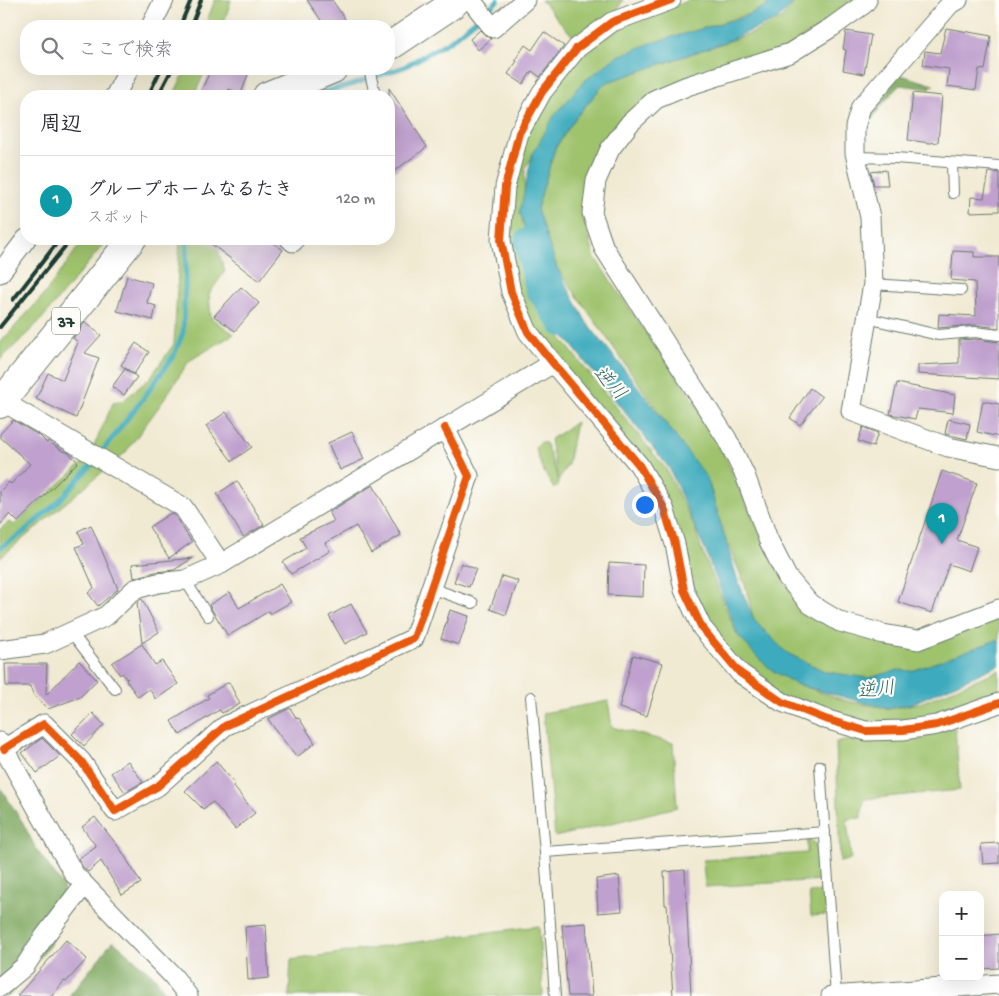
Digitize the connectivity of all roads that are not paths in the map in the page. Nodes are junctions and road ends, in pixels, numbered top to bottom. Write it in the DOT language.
graph roads {
  1 [pos="164,0"];
  2 [pos="525,0"];
  3 [pos="671,0"];
  4 [pos="866,0"];
  5 [pos="958,0"];
  6 [pos="472,7"];
  7 [pos="154,20"];
  8 [pos="395,42"];
  9 [pos="126,75"];
  10 [pos="318,75"];
  11 [pos="370,75"];
  12 [pos="373,89"];
  13 [pos="118,90"];
  14 [pos="282,90"];
  15 [pos="856,157"];
  16 [pos="952,163"];
  17 [pos="999,166"];
  18 [pos="953,193"];
  19 [pos="21,245"];
  20 [pos="127,245"];
  21 [pos="0,273"];
  22 [pos="873,284"];
  23 [pos="961,290"];
  24 [pos="867,318"];
  25 [pos="999,335"];
  26 [pos="552,363"];
  27 [pos="1,402"];
  28 [pos="445,428"];
  29 [pos="999,457"];
  30 [pos="221,564"];
  31 [pos="185,580"];
  32 [pos="431,588"];
  33 [pos="473,603"];
  34 [pos="999,609"];
  35 [pos="208,616"];
  36 [pos="72,632"];
  37 [pos="0,650"];
  38 [pos="116,689"];
  39 [pos="531,696"];
  40 [pos="999,704"];
  41 [pos="2,745"];
  42 [pos="820,766"];
  43 [pos="825,832"];
  44 [pos="545,852"];
  45 [pos="84,885"];
  46 [pos="999,984"];
  47 [pos="0,987"];
  48 [pos="188,996"];
  49 [pos="555,996"];
  50 [pos="831,996"];
  51 [pos="836,996"];
  1 -- 7 [label="street"];
  2 -- 6 [label="street"];
  3 -- 26 [label="street"];
  4 -- 34 [label="street"];
  5 -- 15 [label="street"];
  6 -- 8 [label="main road"];
  9 -- 13 [label="street"];
  10 -- 14 [label="main road"];
  11 -- 12 [label="lane"];
  15 -- 16 [label="lane"];
  15 -- 22 [label="street"];
  16 -- 17 [label="lane"];
  16 -- 18 [label="lane"];
  19 -- 21 [label="street"];
  20 -- 27 [label="main road, 37"];
  22 -- 23 [label="lane"];
  22 -- 24 [label="street"];
  24 -- 25 [label="lane"];
  24 -- 29 [label="street"];
  26 -- 28 [label="street"];
  26 -- 40 [label="street"];
  27 -- 30 [label="street"];
  28 -- 30 [label="street"];
  28 -- 32 [label="street"];
  30 -- 31 [label="street"];
  31 -- 35 [label="lane"];
  31 -- 36 [label="street"];
  32 -- 33 [label="lane"];
  32 -- 41 [label="street"];
  36 -- 37 [label="street"];
  36 -- 38 [label="lane"];
  39 -- 44 [label="lane"];
  41 -- 45 [label="street"];
  42 -- 43 [label="lane"];
  43 -- 44 [label="lane"];
  43 -- 51 [label="lane"];
  44 -- 49 [label="lane"];
  45 -- 47 [label="street"];
  45 -- 48 [label="street"];
  46 -- 51 [label="street"];
  50 -- 51 [label="street"];
}
